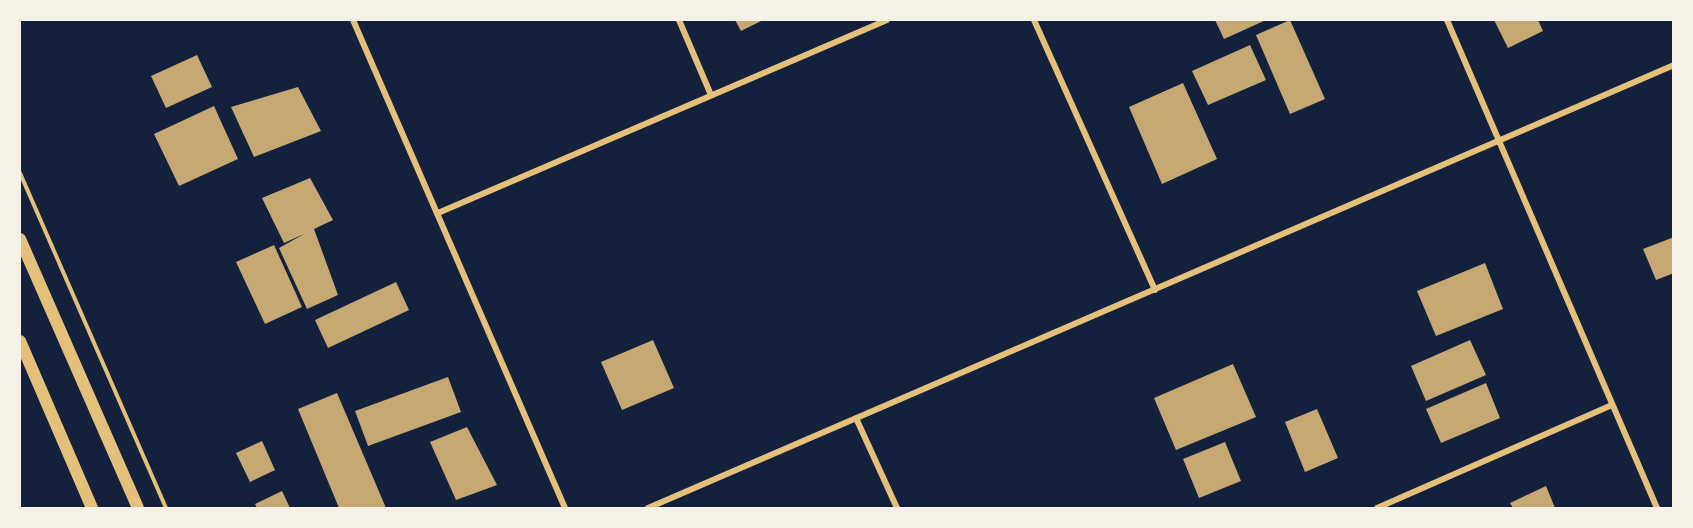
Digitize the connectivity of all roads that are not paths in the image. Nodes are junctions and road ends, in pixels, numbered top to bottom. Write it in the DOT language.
graph roads {
  1 [pos="353,20"];
  2 [pos="679,20"];
  3 [pos="887,20"];
  4 [pos="1034,20"];
  5 [pos="1447,20"];
  6 [pos="1674,65"];
  7 [pos="711,95"];
  8 [pos="1499,140"];
  9 [pos="438,213"];
  10 [pos="20,239"];
  11 [pos="1155,290"];
  12 [pos="20,342"];
  13 [pos="1612,405"];
  14 [pos="856,418"];
  15 [pos="92,508"];
  16 [pos="138,508"];
  17 [pos="565,508"];
  18 [pos="648,508"];
  19 [pos="897,508"];
  20 [pos="1377,508"];
  21 [pos="1657,508"];
  1 -- 9 [label="street"];
  2 -- 7 [label="street"];
  3 -- 7 [label="street"];
  4 -- 11 [label="street"];
  5 -- 8 [label="street"];
  6 -- 8 [label="street"];
  7 -- 9 [label="street"];
  8 -- 11 [label="street"];
  8 -- 13 [label="street"];
  9 -- 17 [label="street"];
  10 -- 16 [label="main road"];
  11 -- 14 [label="street"];
  12 -- 15 [label="main road"];
  13 -- 20 [label="street"];
  13 -- 21 [label="street"];
  14 -- 18 [label="street"];
  14 -- 19 [label="street"];
}
